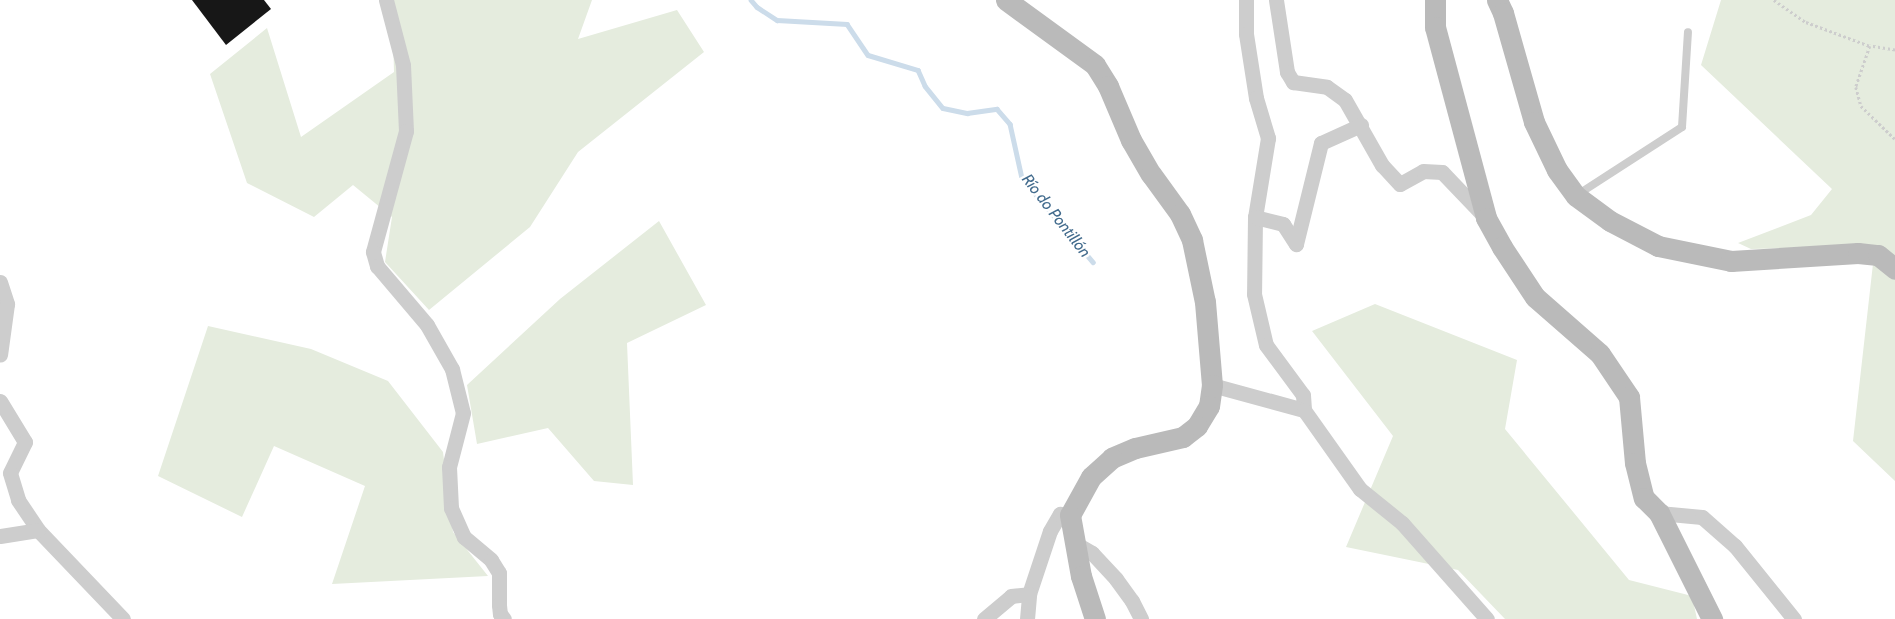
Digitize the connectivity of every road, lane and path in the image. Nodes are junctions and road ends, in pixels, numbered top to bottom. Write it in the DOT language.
graph roads {
  1 [pos="386,0"];
  2 [pos="1006,0"];
  3 [pos="1246,0"];
  4 [pos="1276,0"];
  5 [pos="1435,0"];
  6 [pos="1497,0"];
  7 [pos="1774,0"];
  8 [pos="1688,32"];
  9 [pos="1870,46"];
  10 [pos="1895,50"];
  11 [pos="1360,125"];
  12 [pos="1895,139"];
  13 [pos="1576,196"];
  14 [pos="1255,217"];
  15 [pos="1486,218"];
  16 [pos="1895,269"];
  17 [pos="0,282"];
  18 [pos="0,356"];
  19 [pos="1212,385"];
  20 [pos="0,401"];
  21 [pos="1304,410"];
  22 [pos="1659,513"];
  23 [pos="1070,515"];
  24 [pos="38,530"];
  25 [pos="0,536"];
  26 [pos="1074,542"];
  27 [pos="1028,594"];
  28 [pos="123,619"];
  29 [pos="504,619"];
  30 [pos="984,619"];
  31 [pos="1028,619"];
  32 [pos="1095,619"];
  33 [pos="1141,619"];
  34 [pos="1487,619"];
  35 [pos="1712,619"];
  36 [pos="1794,619"];
  1 -- 29 [label="street"];
  2 -- 19 [label="street"];
  3 -- 14 [label="street"];
  4 -- 11 [label="street"];
  5 -- 15 [label="street"];
  6 -- 13 [label="street"];
  7 -- 9 [label="path"];
  8 -- 13 [label="lane"];
  9 -- 10 [label="path"];
  9 -- 12 [label="path"];
  11 -- 14 [label="street"];
  11 -- 15 [label="street"];
  13 -- 16 [label="street"];
  14 -- 21 [label="street"];
  15 -- 22 [label="street"];
  17 -- 18 [label="street"];
  19 -- 21 [label="street"];
  19 -- 23 [label="street"];
  20 -- 24 [label="street"];
  21 -- 34 [label="street"];
  22 -- 35 [label="street"];
  22 -- 36 [label="street"];
  23 -- 26 [label="street"];
  23 -- 27 [label="street"];
  24 -- 25 [label="street"];
  24 -- 28 [label="street"];
  26 -- 32 [label="street"];
  26 -- 33 [label="street"];
  27 -- 30 [label="street"];
  27 -- 31 [label="street"];
}
